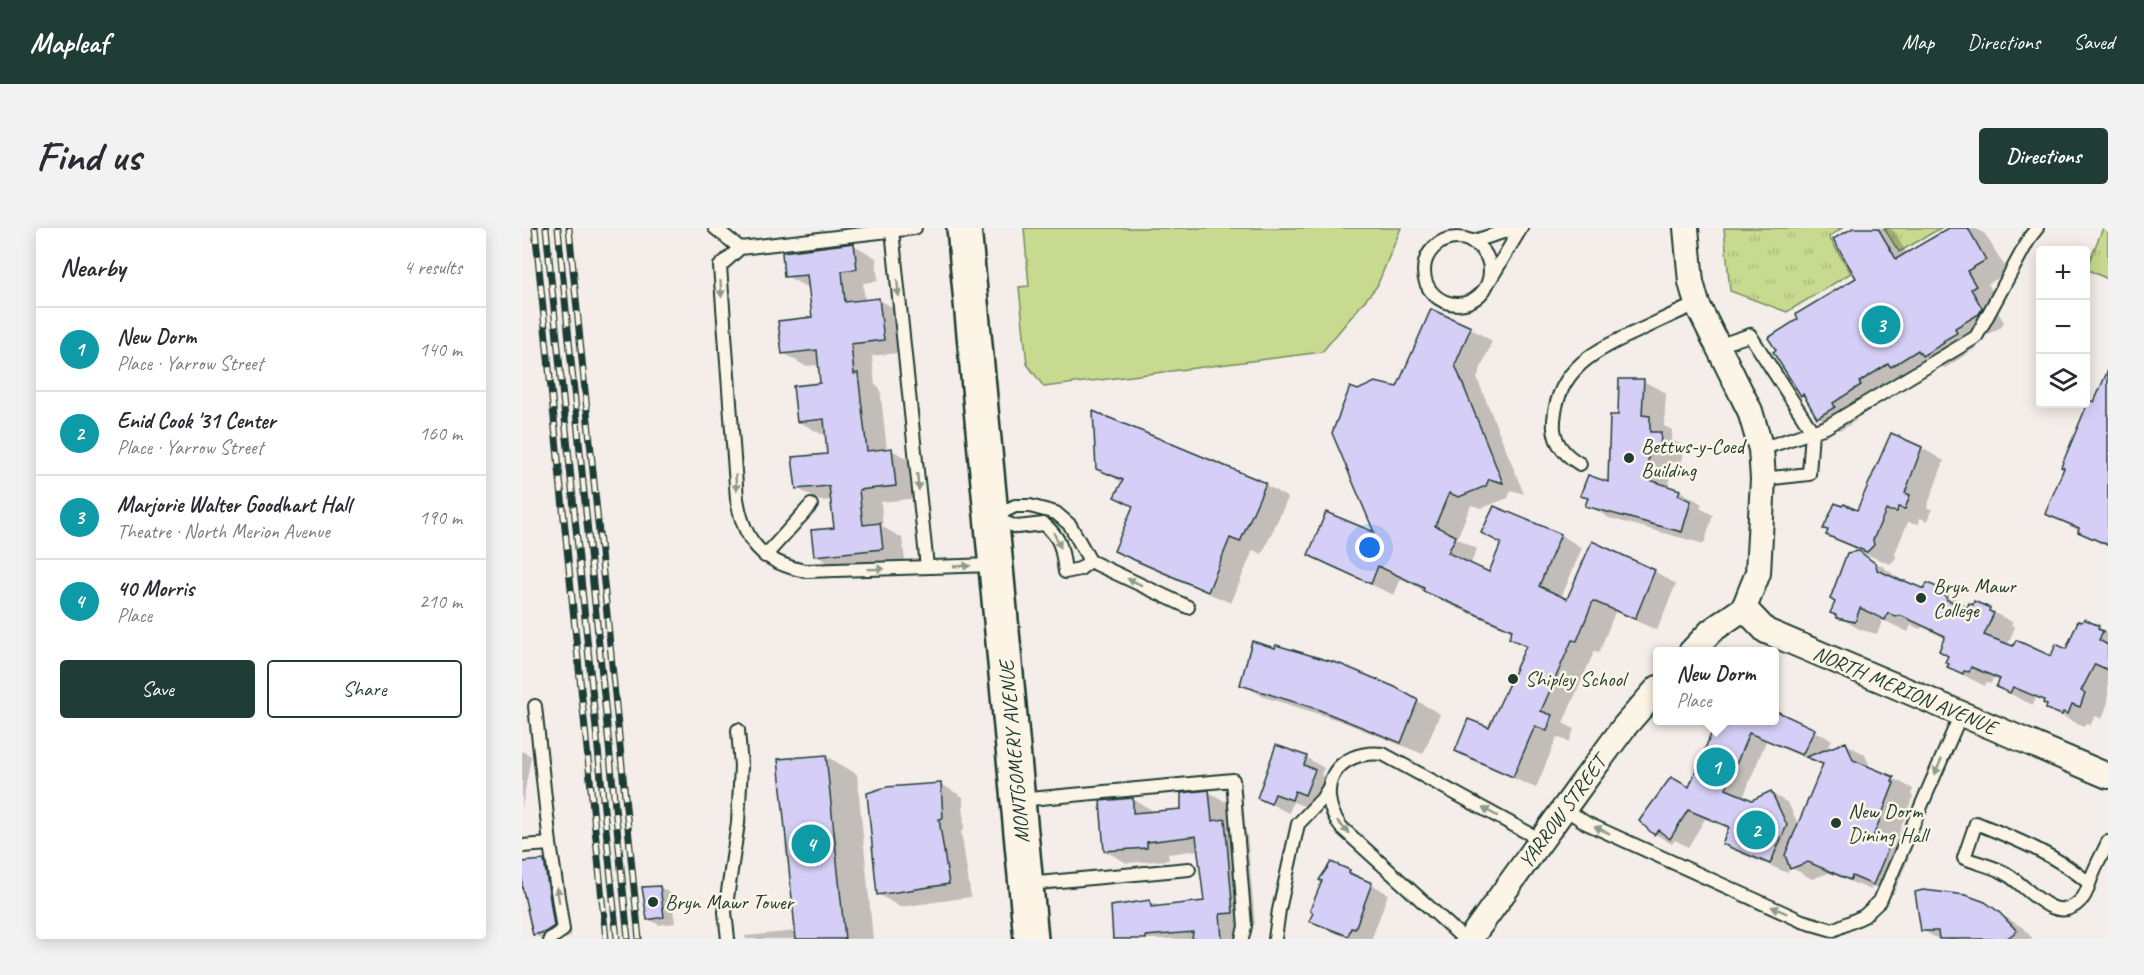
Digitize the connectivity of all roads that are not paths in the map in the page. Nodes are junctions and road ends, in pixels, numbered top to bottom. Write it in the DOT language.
graph roads {
  1 [pos="715,228"];
  2 [pos="915,228"];
  3 [pos="964,228"];
  4 [pos="1516,228"];
  5 [pos="1521,228"];
  6 [pos="1686,228"];
  7 [pos="2037,228"];
  8 [pos="892,230"];
  9 [pos="1472,242"];
  10 [pos="740,248"];
  11 [pos="1488,283"];
  12 [pos="1697,304"];
  13 [pos="1717,346"];
  14 [pos="1812,431"];
  15 [pos="1761,448"];
  16 [pos="1580,464"];
  17 [pos="1763,479"];
  18 [pos="811,505"];
  19 [pos="992,517"];
  20 [pos="765,556"];
  21 [pos="1090,561"];
  22 [pos="996,565"];
  23 [pos="927,567"];
  24 [pos="1188,607"];
  25 [pos="1744,608"];
  26 [pos="1695,647"];
  27 [pos="1653,694"];
  28 [pos="535,706"];
  29 [pos="1961,714"];
  30 [pos="738,730"];
  31 [pos="2108,776"];
  32 [pos="1329,787"];
  33 [pos="1018,801"];
  34 [pos="1564,808"];
  35 [pos="1541,840"];
  36 [pos="2108,842"];
  37 [pos="550,844"];
  38 [pos="522,846"];
  39 [pos="1189,869"];
  40 [pos="2089,883"];
  41 [pos="1026,885"];
  42 [pos="550,939"];
  43 [pos="728,939"];
  44 [pos="1031,939"];
  45 [pos="1242,939"];
  46 [pos="1275,939"];
  47 [pos="1464,939"];
  48 [pos="1470,939"];
  1 -- 10 [label="lane"];
  2 -- 8 [label="lane"];
  3 -- 19 [label="main road"];
  4 -- 9 [label="lane"];
  5 -- 11 [label="lane"];
  6 -- 12 [label="street"];
  7 -- 14 [label="lane"];
  8 -- 10 [label="lane"];
  8 -- 23 [label="lane, one-way"];
  9 -- 11 [label="lane"];
  9 -- 11 [label="lane"];
  10 -- 20 [label="lane, one-way"];
  12 -- 13 [label="street"];
  12 -- 16 [label="lane"];
  13 -- 14 [label="lane"];
  13 -- 15 [label="street"];
  14 -- 15 [label="lane"];
  14 -- 17 [label="lane"];
  15 -- 17 [label="street"];
  17 -- 25 [label="street"];
  18 -- 20 [label="lane"];
  19 -- 21 [label="lane"];
  19 -- 21 [label="lane, one-way"];
  19 -- 22 [label="main road, MONTGOMERY AVENUE"];
  20 -- 23 [label="lane, one-way"];
  24 -- 21 [label="lane, one-way"];
  23 -- 22 [label="lane, one-way"];
  22 -- 33 [label="main road, MONTGOMERY AVENUE"];
  25 -- 26 [label="street"];
  25 -- 29 [label="street, NORTH MERION AVENUE"];
  27 -- 34 [label="street, YARROW STREET"];
  28 -- 37 [label="lane"];
  29 -- 31 [label="street, NORTH MERION AVENUE"];
  29 -- 34 [label="lane, one-way"];
  30 -- 43 [label="lane"];
  35 -- 32 [label="lane, one-way"];
  32 -- 46 [label="lane"];
  32 -- 47 [label="lane, one-way"];
  33 -- 41 [label="main road, MONTGOMERY AVENUE"];
  33 -- 45 [label="lane"];
  34 -- 35 [label="street, YARROW STREET"];
  35 -- 48 [label="street, YARROW STREET"];
  36 -- 40 [label="lane"];
  37 -- 38 [label="lane"];
  42 -- 37 [label="lane, one-way"];
  39 -- 41 [label="lane"];
  40 -- 40 [label="lane"];
  41 -- 44 [label="main road, MONTGOMERY AVENUE"];
}
